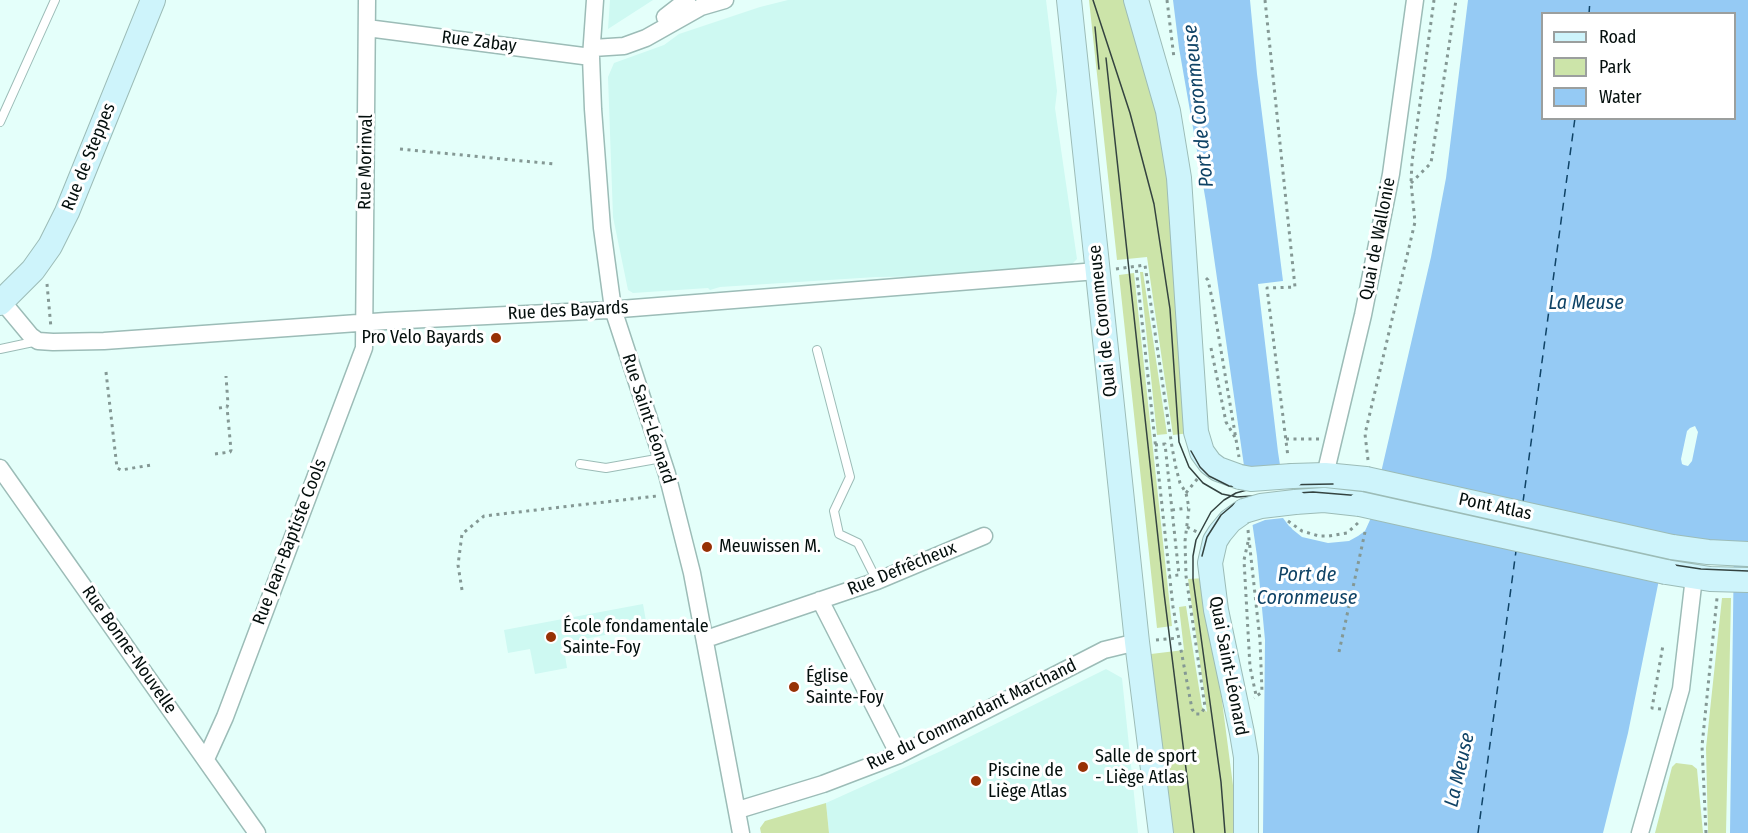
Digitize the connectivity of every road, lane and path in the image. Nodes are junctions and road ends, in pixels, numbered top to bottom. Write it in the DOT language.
graph roads {
  1 [pos="55,0"];
  2 [pos="153,0"];
  3 [pos="367,0"];
  4 [pos="595,0"];
  5 [pos="687,0"];
  6 [pos="725,0"];
  7 [pos="1069,0"];
  8 [pos="1136,0"];
  9 [pos="1167,0"];
  10 [pos="1265,0"];
  11 [pos="1415,0"];
  12 [pos="1434,0"];
  13 [pos="1456,0"];
  14 [pos="367,28"];
  15 [pos="646,38"];
  16 [pos="592,52"];
  17 [pos="1174,58"];
  18 [pos="0,122"];
  19 [pos="400,149"];
  20 [pos="554,164"];
  21 [pos="1411,183"];
  22 [pos="1136,266"];
  23 [pos="33,270"];
  24 [pos="1105,270"];
  25 [pos="1208,280"];
  26 [pos="1,302"];
  27 [pos="613,309"];
  28 [pos="363,323"];
  29 [pos="45,341"];
  30 [pos="1210,342"];
  31 [pos="0,349"];
  32 [pos="817,350"];
  33 [pos="106,372"];
  34 [pos="226,376"];
  35 [pos="227,407"];
  36 [pos="219,408"];
  37 [pos="1308,438"];
  38 [pos="1286,439"];
  39 [pos="1237,440"];
  40 [pos="1155,445"];
  41 [pos="215,454"];
  42 [pos="662,458"];
  43 [pos="580,464"];
  44 [pos="151,465"];
  45 [pos="1290,466"];
  46 [pos="0,468"];
  47 [pos="1239,468"];
  48 [pos="1367,472"];
  49 [pos="1325,475"];
  50 [pos="672,493"];
  51 [pos="1189,508"];
  52 [pos="1172,510"];
  53 [pos="1360,510"];
  54 [pos="1244,511"];
  55 [pos="1291,512"];
  56 [pos="1365,531"];
  57 [pos="984,536"];
  58 [pos="1738,554"];
  59 [pos="1169,576"];
  60 [pos="1694,577"];
  61 [pos="877,581"];
  62 [pos="1731,582"];
  63 [pos="462,590"];
  64 [pos="820,600"];
  65 [pos="1178,638"];
  66 [pos="706,639"];
  67 [pos="1145,641"];
  68 [pos="1664,645"];
  69 [pos="1339,652"];
  70 [pos="1257,696"];
  71 [pos="1663,710"];
  72 [pos="899,755"];
  73 [pos="206,759"];
  74 [pos="738,810"];
  75 [pos="257,833"];
  76 [pos="741,833"];
  77 [pos="1161,833"];
  78 [pos="1246,833"];
  79 [pos="1640,833"];
  80 [pos="1706,833"];
  1 -- 18 [label="lane"];
  2 -- 23 [label="street, Rue de Steppes"];
  3 -- 14 [label="street, Rue Morinval"];
  4 -- 16 [label="street, Rue Saint-Léonard"];
  5 -- 15 [label="street"];
  6 -- 15 [label="street, Rue Zabay"];
  7 -- 24 [label="street, Quai de Coronmeuse"];
  8 -- 47 [label="street"];
  9 -- 17 [label="path"];
  10 -- 38 [label="path"];
  11 -- 49 [label="street, Quai de Wallonie"];
  12 -- 21 [label="path"];
  13 -- 21 [label="path"];
  14 -- 16 [label="street, Rue Zabay"];
  14 -- 28 [label="street, Rue Morinval"];
  15 -- 16 [label="street, Rue Zabay"];
  16 -- 27 [label="street, Rue Saint-Léonard"];
  19 -- 20 [label="path"];
  21 -- 48 [label="path"];
  22 -- 24 [label="path"];
  22 -- 40 [label="path"];
  22 -- 51 [label="path"];
  23 -- 26 [label="street, Rue de Steppes"];
  23 -- 29 [label="path"];
  24 -- 27 [label="street, Rue des Bayards"];
  24 -- 67 [label="street, Quai de Coronmeuse"];
  25 -- 39 [label="path"];
  26 -- 29 [label="street"];
  27 -- 28 [label="street, Rue des Bayards"];
  27 -- 42 [label="street, Rue Saint-Léonard"];
  28 -- 29 [label="street, Rue des Bayards"];
  28 -- 73 [label="street, Rue Jean-Baptiste Cools"];
  29 -- 31 [label="lane, Rue des Bayards"];
  30 -- 39 [label="path"];
  32 -- 61 [label="lane"];
  33 -- 44 [label="path"];
  34 -- 35 [label="path"];
  35 -- 36 [label="path"];
  35 -- 41 [label="path"];
  37 -- 38 [label="path"];
  38 -- 45 [label="path"];
  39 -- 47 [label="path"];
  40 -- 52 [label="path"];
  40 -- 59 [label="path"];
  42 -- 43 [label="lane"];
  42 -- 50 [label="street, Rue Saint-Léonard"];
  45 -- 47 [label="street, Pont Atlas, bridge"];
  45 -- 49 [label="street, Pont Atlas"];
  46 -- 73 [label="street, Rue Bonne-Nouvelle"];
  48 -- 49 [label="street, Pont Atlas"];
  48 -- 58 [label="street, Pont Atlas, bridge"];
  50 -- 63 [label="path"];
  50 -- 66 [label="street, Rue Saint-Léonard"];
  51 -- 52 [label="path"];
  51 -- 65 [label="path"];
  52 -- 59 [label="path"];
  53 -- 55 [label="street, Pont Atlas"];
  53 -- 55 [label="path"];
  53 -- 60 [label="street, Pont Atlas, bridge"];
  54 -- 55 [label="street, Pont Atlas, bridge"];
  54 -- 78 [label="street, Quai Saint-Léonard"];
  56 -- 69 [label="path"];
  57 -- 61 [label="street, Rue Defrêcheux"];
  59 -- 65 [label="path"];
  60 -- 62 [label="street, Pont Atlas"];
  60 -- 79 [label="street"];
  61 -- 64 [label="street, Rue Defrêcheux"];
  62 -- 80 [label="path"];
  64 -- 66 [label="street, Rue Defrêcheux"];
  64 -- 72 [label="street"];
  65 -- 67 [label="path"];
  66 -- 74 [label="street, Rue Saint-Léonard"];
  67 -- 72 [label="street, Rue du Commandant Marchand"];
  67 -- 77 [label="street"];
  68 -- 71 [label="path"];
  70 -- 70 [label="path"];
  72 -- 74 [label="street, Rue du Commandant Marchand"];
  73 -- 75 [label="street, Rue Bonne-Nouvelle"];
  74 -- 76 [label="street, Rue Saint-Léonard"];
}
